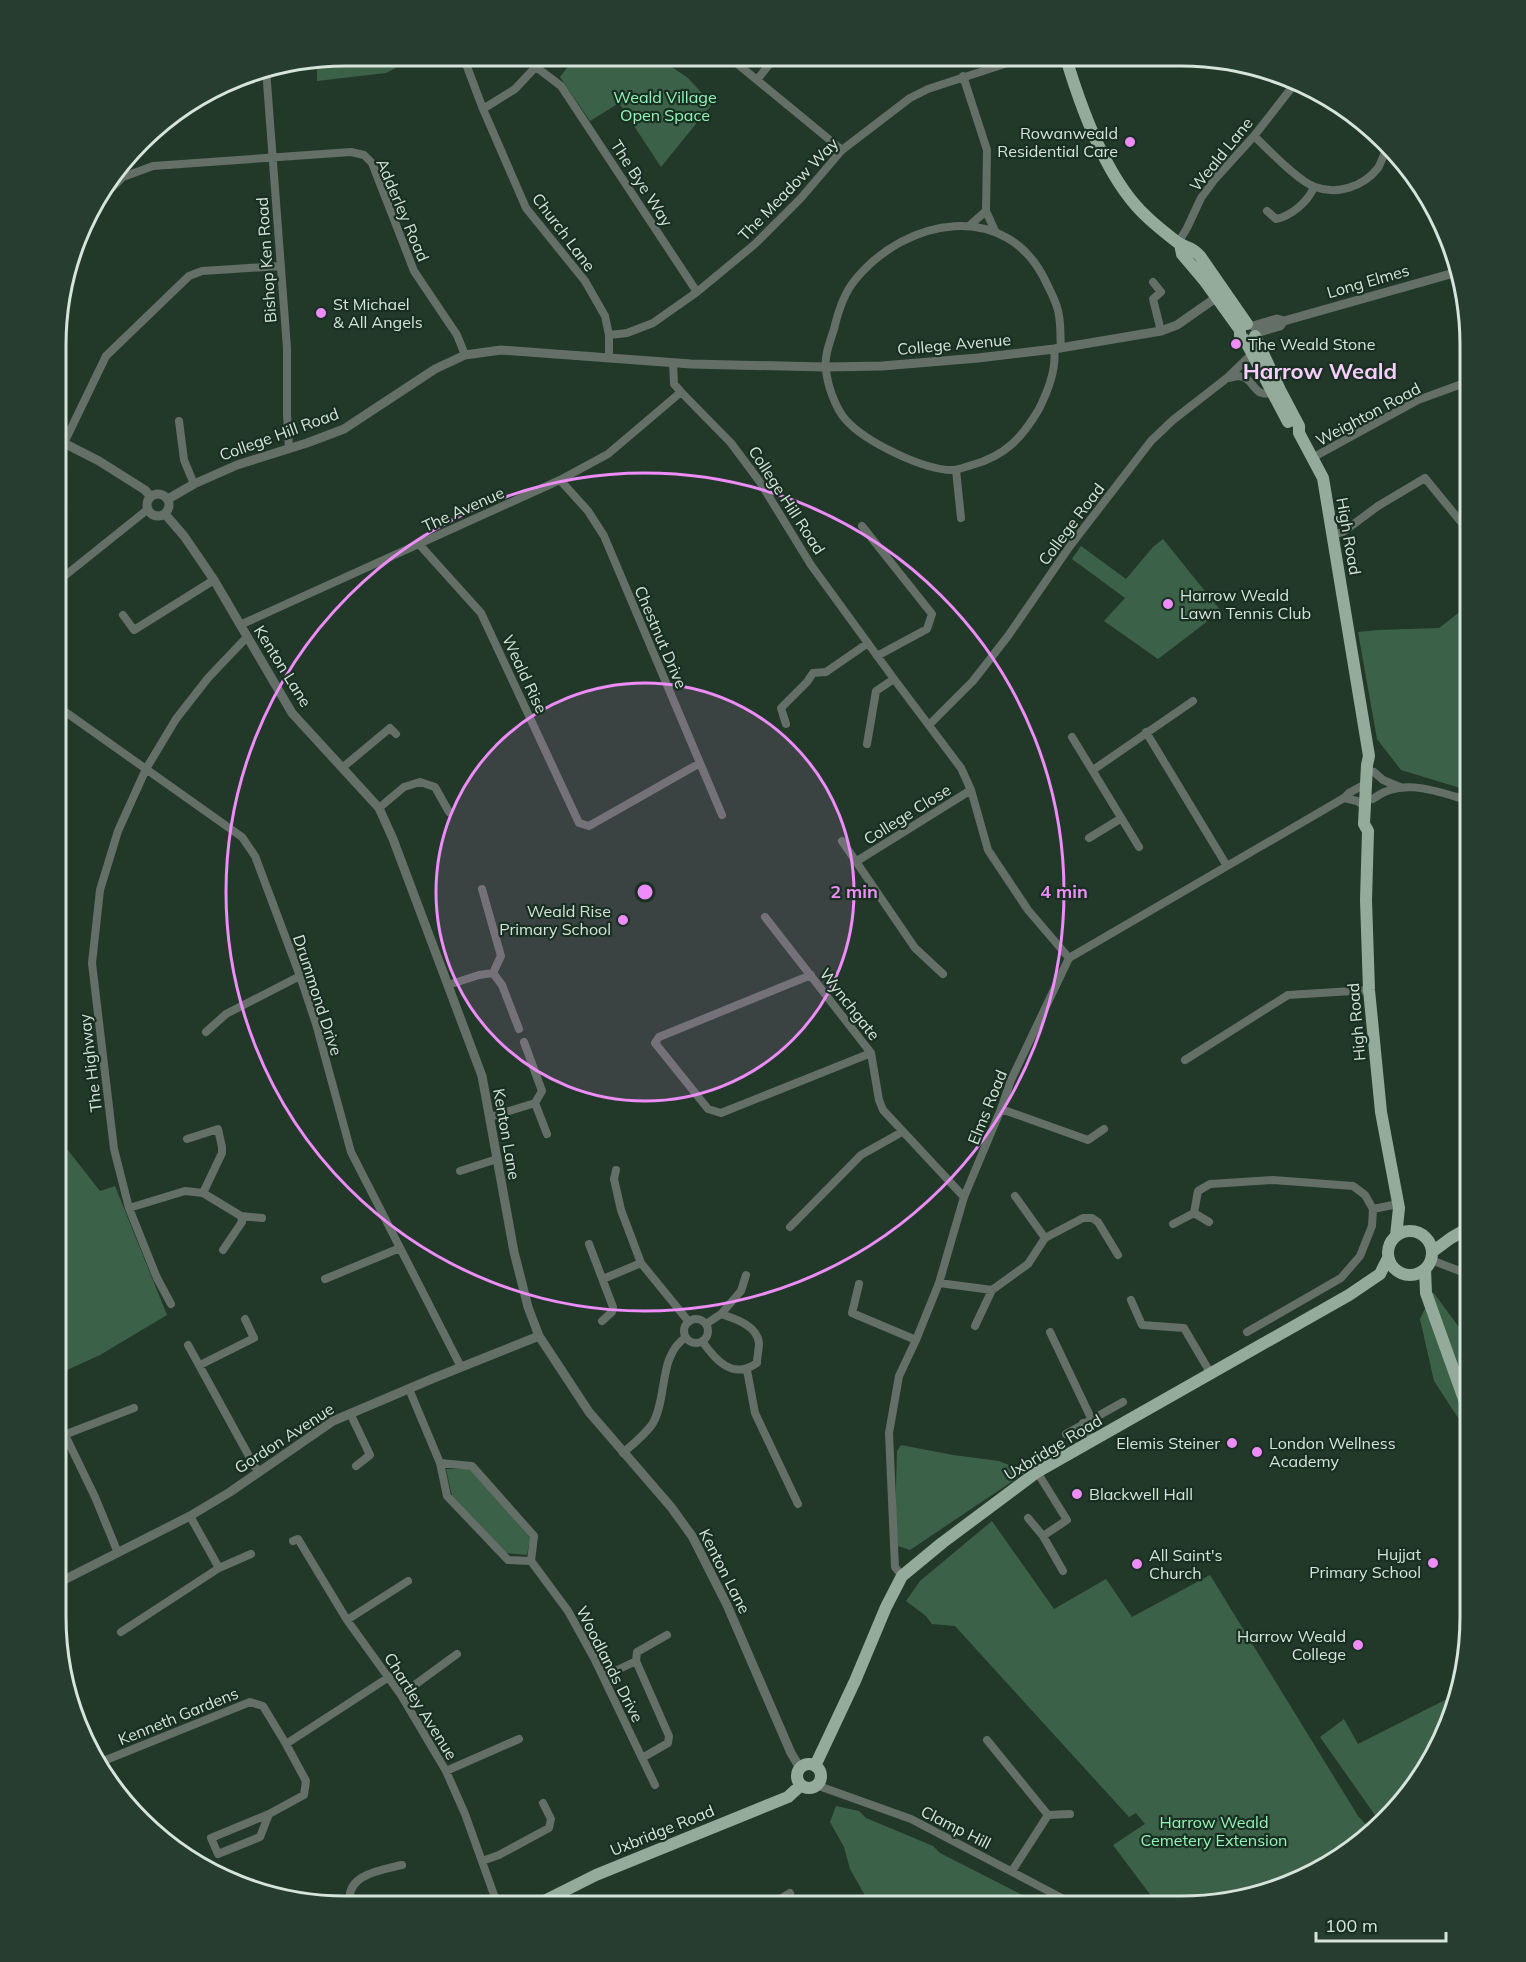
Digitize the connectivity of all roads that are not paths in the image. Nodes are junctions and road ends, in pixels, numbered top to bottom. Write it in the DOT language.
graph roads {
  1 [pos="467,66"];
  2 [pos="740,66"];
  3 [pos="768,66"];
  4 [pos="996,66"];
  5 [pos="1069,66"];
  6 [pos="536,67"];
  7 [pos="963,76"];
  8 [pos="267,77"];
  9 [pos="757,80"];
  10 [pos="1291,88"];
  11 [pos="483,109"];
  12 [pos="1254,136"];
  13 [pos="843,150"];
  14 [pos="1384,154"];
  15 [pos="272,156"];
  16 [pos="121,179"];
  17 [pos="1314,187"];
  18 [pos="986,211"];
  19 [pos="1267,211"];
  20 [pos="970,225"];
  21 [pos="995,231"];
  22 [pos="1179,244"];
  23 [pos="280,266"];
  24 [pos="1451,274"];
  25 [pos="1153,282"];
  26 [pos="697,292"];
  27 [pos="1220,295"];
  28 [pos="1161,331"];
  29 [pos="1249,332"];
  30 [pos="609,335"];
  31 [pos="1058,348"];
  32 [pos="1252,354"];
  33 [pos="465,355"];
  34 [pos="609,358"];
  35 [pos="673,363"];
  36 [pos="825,367"];
  37 [pos="1227,378"];
  38 [pos="1460,385"];
  39 [pos="681,392"];
  40 [pos="1276,392"];
  41 [pos="179,421"];
  42 [pos="66,432"];
  43 [pos="66,444"];
  44 [pos="289,449"];
  45 [pos="1312,458"];
  46 [pos="956,470"];
  47 [pos="560,480"];
  48 [pos="194,484"];
  49 [pos="150,496"];
  50 [pos="168,500"];
  51 [pos="147,510"];
  52 [pos="165,514"];
  53 [pos="960,518"];
  54 [pos="1460,521"];
  55 [pos="862,526"];
  56 [pos="1333,535"];
  57 [pos="418,543"];
  58 [pos="66,575"];
  59 [pos="214,580"];
  60 [pos="123,615"];
  61 [pos="240,625"];
  62 [pos="247,637"];
  63 [pos="868,643"];
  64 [pos="877,656"];
  65 [pos="894,679"];
  66 [pos="1193,701"];
  67 [pos="66,712"];
  68 [pos="786,724"];
  69 [pos="929,726"];
  70 [pos="1146,732"];
  71 [pos="396,734"];
  72 [pos="1072,736"];
  73 [pos="867,744"];
  74 [pos="1369,756"];
  75 [pos="700,763"];
  76 [pos="342,768"];
  77 [pos="146,769"];
  78 [pos="1093,770"];
  79 [pos="1374,772"];
  80 [pos="1366,783"];
  81 [pos="1400,787"];
  82 [pos="971,790"];
  83 [pos="1344,798"];
  84 [pos="1460,798"];
  85 [pos="1369,803"];
  86 [pos="379,808"];
  87 [pos="449,812"];
  88 [pos="722,815"];
  89 [pos="1120,819"];
  90 [pos="1089,838"];
  91 [pos="842,841"];
  92 [pos="1138,847"];
  93 [pos="857,861"];
  94 [pos="1227,866"];
  95 [pos="482,889"];
  96 [pos="765,917"];
  97 [pos="1069,958"];
  98 [pos="493,973"];
  99 [pos="943,974"];
  100 [pos="300,975"];
  101 [pos="810,975"];
  102 [pos="448,985"];
  103 [pos="1369,990"];
  104 [pos="519,1029"];
  105 [pos="207,1032"];
  106 [pos="524,1042"];
  107 [pos="871,1053"];
  108 [pos="1185,1060"];
  109 [pos="536,1103"];
  110 [pos="1001,1109"];
  111 [pos="490,1117"];
  112 [pos="1104,1130"];
  113 [pos="902,1132"];
  114 [pos="547,1134"];
  115 [pos="187,1139"];
  116 [pos="497,1159"];
  117 [pos="616,1170"];
  118 [pos="460,1171"];
  119 [pos="203,1193"];
  120 [pos="1015,1196"];
  121 [pos="964,1197"];
  122 [pos="1399,1206"];
  123 [pos="129,1208"];
  124 [pos="1373,1209"];
  125 [pos="1194,1212"];
  126 [pos="241,1216"];
  127 [pos="262,1218"];
  128 [pos="1209,1222"];
  129 [pos="1173,1224"];
  130 [pos="790,1227"];
  131 [pos="1413,1232"];
  132 [pos="1460,1233"];
  133 [pos="1396,1236"];
  134 [pos="1045,1238"];
  135 [pos="1451,1238"];
  136 [pos="1426,1239"];
  137 [pos="590,1244"];
  138 [pos="400,1248"];
  139 [pos="223,1250"];
  140 [pos="1118,1255"];
  141 [pos="1388,1258"];
  142 [pos="1429,1261"];
  143 [pos="641,1263"];
  144 [pos="1460,1271"];
  145 [pos="1397,1272"];
  146 [pos="1380,1274"];
  147 [pos="746,1275"];
  148 [pos="1412,1275"];
  149 [pos="325,1278"];
  150 [pos="603,1280"];
  151 [pos="939,1283"];
  152 [pos="859,1284"];
  153 [pos="992,1290"];
  154 [pos="1426,1293"];
  155 [pos="1131,1300"];
  156 [pos="171,1304"];
  157 [pos="721,1314"];
  158 [pos="245,1319"];
  159 [pos="602,1321"];
  160 [pos="689,1322"];
  161 [pos="706,1324"];
  162 [pos="975,1326"];
  163 [pos="1256,1327"];
  164 [pos="1050,1332"];
  165 [pos="1247,1332"];
  166 [pos="539,1336"];
  167 [pos="686,1337"];
  168 [pos="916,1340"];
  169 [pos="702,1341"];
  170 [pos="1265,1343"];
  171 [pos="188,1345"];
  172 [pos="200,1365"];
  173 [pos="461,1367"];
  174 [pos="747,1370"];
  175 [pos="1211,1374"];
  176 [pos="1460,1388"];
  177 [pos="409,1389"];
  178 [pos="1123,1402"];
  179 [pos="134,1407"];
  180 [pos="350,1413"];
  181 [pos="1091,1418"];
  182 [pos="1083,1423"];
  183 [pos="1066,1434"];
  184 [pos="66,1435"];
  185 [pos="66,1437"];
  186 [pos="1093,1441"];
  187 [pos="623,1453"];
  188 [pos="440,1463"];
  189 [pos="356,1466"];
  190 [pos="260,1471"];
  191 [pos="1037,1472"];
  192 [pos="798,1504"];
  193 [pos="190,1516"];
  194 [pos="1028,1518"];
  195 [pos="1043,1536"];
  196 [pos="293,1541"];
  197 [pos="118,1553"];
  198 [pos="251,1554"];
  199 [pos="531,1561"];
  200 [pos="219,1568"];
  201 [pos="1063,1571"];
  202 [pos="902,1576"];
  203 [pos="66,1579"];
  204 [pos="408,1581"];
  205 [pos="347,1620"];
  206 [pos="121,1632"];
  207 [pos="667,1635"];
  208 [pos="457,1654"];
  209 [pos="636,1661"];
  210 [pos="388,1677"];
  211 [pos="603,1677"];
  212 [pos="401,1695"];
  213 [pos="519,1739"];
  214 [pos="987,1740"];
  215 [pos="286,1744"];
  216 [pos="642,1758"];
  217 [pos="105,1760"];
  218 [pos="815,1766"];
  219 [pos="800,1768"];
  220 [pos="446,1771"];
  221 [pos="655,1785"];
  222 [pos="801,1785"];
  223 [pos="816,1785"];
  224 [pos="543,1803"];
  225 [pos="269,1814"];
  226 [pos="1070,1814"];
  227 [pos="1048,1815"];
  228 [pos="482,1862"];
  229 [pos="402,1865"];
  230 [pos="1012,1871"];
  231 [pos="790,1893"];
  232 [pos="349,1896"];
  233 [pos="494,1896"];
  234 [pos="554,1896"];
  235 [pos="785,1896"];
  236 [pos="1058,1896"];
  1 -- 11 [label="street, Church Lane"];
  2 -- 9 [label="street"];
  3 -- 9 [label="street"];
  4 -- 7 [label="street, The Meadow Way"];
  5 -- 22 [label="main road, High Road"];
  6 -- 11 [label="street"];
  6 -- 26 [label="street, The Bye Way"];
  7 -- 13 [label="street, The Meadow Way"];
  7 -- 18 [label="street"];
  8 -- 15 [label="street, Bishop Ken Road"];
  9 -- 13 [label="street"];
  10 -- 12 [label="street, Weald Lane"];
  11 -- 30 [label="street, Church Lane"];
  12 -- 17 [label="street"];
  12 -- 22 [label="street, Weald Lane"];
  13 -- 26 [label="street, The Meadow Way"];
  14 -- 17 [label="street"];
  15 -- 16 [label="street"];
  15 -- 23 [label="street, Bishop Ken Road"];
  15 -- 33 [label="street, Adderley Road"];
  17 -- 19 [label="street"];
  18 -- 20 [label="street"];
  18 -- 21 [label="street"];
  20 -- 21 [label="street"];
  20 -- 36 [label="street"];
  21 -- 31 [label="street"];
  22 -- 27 [label="main road, High Road"];
  23 -- 42 [label="street"];
  23 -- 44 [label="street, Bishop Ken Road"];
  24 -- 29 [label="street, Long Elmes"];
  25 -- 28 [label="street"];
  26 -- 30 [label="street, The Meadow Way"];
  27 -- 28 [label="street, College Avenue"];
  27 -- 29 [label="main road, High Road"];
  28 -- 31 [label="street, College Avenue"];
  29 -- 32 [label="main road, High Road"];
  29 -- 40 [label="main road, High Road"];
  30 -- 34 [label="street, Church Lane"];
  31 -- 36 [label="street, College Avenue"];
  31 -- 46 [label="street"];
  32 -- 37 [label="street, College Road"];
  32 -- 40 [label="main road, High Road"];
  33 -- 34 [label="street, College Hill Road"];
  33 -- 44 [label="street, College Hill Road"];
  34 -- 35 [label="street, College Hill Road"];
  35 -- 36 [label="street, College Avenue"];
  35 -- 39 [label="street, College Hill Road"];
  36 -- 46 [label="street"];
  37 -- 40 [label="street"];
  37 -- 69 [label="street, College Road"];
  38 -- 45 [label="street, Weighton Road"];
  39 -- 47 [label="street, The Avenue"];
  39 -- 63 [label="street, College Hill Road"];
  40 -- 45 [label="main road, High Road"];
  41 -- 48 [label="street"];
  43 -- 49 [label="street"];
  44 -- 48 [label="street, College Hill Road"];
  45 -- 56 [label="main road, High Road"];
  46 -- 53 [label="street"];
  47 -- 57 [label="street, The Avenue"];
  47 -- 75 [label="street, Chestnut Drive"];
  48 -- 50 [label="street, College Hill Road"];
  49 -- 50 [label="street"];
  49 -- 51 [label="street"];
  50 -- 52 [label="street"];
  51 -- 52 [label="street"];
  51 -- 58 [label="street"];
  52 -- 59 [label="street, Kenton Lane"];
  54 -- 56 [label="street"];
  55 -- 64 [label="street"];
  56 -- 74 [label="main road, High Road"];
  57 -- 61 [label="street, The Avenue"];
  57 -- 75 [label="street, Weald Rise"];
  59 -- 60 [label="street"];
  59 -- 61 [label="street, Kenton Lane"];
  61 -- 62 [label="street, Kenton Lane"];
  62 -- 76 [label="street, Kenton Lane"];
  62 -- 77 [label="street, The Highway"];
  63 -- 64 [label="street, College Hill Road"];
  63 -- 68 [label="street"];
  64 -- 65 [label="street, College Hill Road"];
  65 -- 69 [label="street, College Hill Road"];
  65 -- 73 [label="street"];
  66 -- 70 [label="street"];
  67 -- 77 [label="street, Drummond Drive"];
  69 -- 82 [label="street, College Hill Road"];
  70 -- 78 [label="street"];
  70 -- 94 [label="street"];
  71 -- 76 [label="street"];
  72 -- 78 [label="street"];
  74 -- 79 [label="main road, High Road"];
  74 -- 80 [label="main road, High Road"];
  75 -- 88 [label="street, Chestnut Drive"];
  76 -- 86 [label="street, Kenton Lane"];
  77 -- 100 [label="street, Drummond Drive"];
  77 -- 123 [label="street, The Highway"];
  78 -- 89 [label="street"];
  79 -- 81 [label="street"];
  79 -- 85 [label="main road, High Road"];
  80 -- 83 [label="street"];
  80 -- 85 [label="main road, High Road"];
  81 -- 84 [label="street"];
  81 -- 85 [label="street"];
  82 -- 93 [label="street, College Close"];
  82 -- 97 [label="street, College Hill Road"];
  83 -- 85 [label="street"];
  83 -- 94 [label="street"];
  85 -- 103 [label="main road, High Road"];
  86 -- 87 [label="street"];
  86 -- 102 [label="street, Kenton Lane"];
  89 -- 90 [label="street"];
  89 -- 92 [label="street"];
  91 -- 93 [label="street, College Close"];
  93 -- 99 [label="street, College Close"];
  94 -- 97 [label="street"];
  95 -- 98 [label="street"];
  96 -- 101 [label="street, Wynchgate"];
  97 -- 110 [label="street, Elms Road"];
  98 -- 102 [label="street"];
  98 -- 104 [label="street"];
  100 -- 105 [label="street"];
  100 -- 138 [label="street, Drummond Drive"];
  101 -- 107 [label="street, Wynchgate"];
  101 -- 107 [label="street"];
  102 -- 111 [label="street, Kenton Lane"];
  103 -- 108 [label="street"];
  103 -- 122 [label="main road, High Road"];
  106 -- 109 [label="street"];
  107 -- 113 [label="street, Wynchgate"];
  109 -- 111 [label="street"];
  109 -- 114 [label="street"];
  110 -- 112 [label="street"];
  110 -- 121 [label="street, Elms Road"];
  111 -- 116 [label="street, Kenton Lane"];
  113 -- 121 [label="street, Wynchgate"];
  113 -- 130 [label="street"];
  115 -- 119 [label="street"];
  116 -- 118 [label="street"];
  116 -- 166 [label="street, Kenton Lane"];
  117 -- 143 [label="street"];
  119 -- 123 [label="street"];
  119 -- 126 [label="street"];
  120 -- 134 [label="street"];
  121 -- 151 [label="street, Elms Road"];
  122 -- 124 [label="street"];
  122 -- 131 [label="main road, High Road"];
  122 -- 133 [label="main road, High Road"];
  123 -- 156 [label="street, The Highway"];
  124 -- 125 [label="street"];
  124 -- 163 [label="street"];
  125 -- 128 [label="street"];
  125 -- 129 [label="street"];
  126 -- 127 [label="street"];
  126 -- 139 [label="street"];
  131 -- 133 [label="main road"];
  131 -- 136 [label="main road"];
  132 -- 135 [label="main road"];
  133 -- 141 [label="main road"];
  134 -- 140 [label="street"];
  134 -- 153 [label="street"];
  135 -- 136 [label="main road"];
  135 -- 142 [label="main road"];
  136 -- 142 [label="main road"];
  137 -- 150 [label="street"];
  138 -- 149 [label="street"];
  138 -- 173 [label="street, Drummond Drive"];
  141 -- 145 [label="main road"];
  141 -- 146 [label="main road, Uxbridge Road"];
  142 -- 144 [label="street"];
  142 -- 148 [label="main road"];
  142 -- 154 [label="main road"];
  143 -- 150 [label="street"];
  143 -- 160 [label="street"];
  145 -- 146 [label="main road, Uxbridge Road"];
  145 -- 148 [label="main road"];
  146 -- 170 [label="main road, Uxbridge Road"];
  147 -- 157 [label="street"];
  148 -- 154 [label="main road"];
  150 -- 159 [label="street"];
  151 -- 153 [label="street"];
  151 -- 168 [label="street, Elms Road"];
  152 -- 168 [label="street"];
  153 -- 162 [label="street"];
  154 -- 176 [label="main road"];
  155 -- 175 [label="street"];
  157 -- 161 [label="street"];
  157 -- 174 [label="street"];
  158 -- 172 [label="street"];
  160 -- 161 [label="street"];
  160 -- 167 [label="street"];
  161 -- 169 [label="street"];
  163 -- 165 [label="street"];
  163 -- 170 [label="street"];
  164 -- 181 [label="street"];
  166 -- 173 [label="street, Gordon Avenue"];
  166 -- 187 [label="street, Kenton Lane"];
  167 -- 169 [label="street"];
  167 -- 187 [label="street"];
  168 -- 202 [label="street, Elms Road"];
  169 -- 174 [label="street"];
  170 -- 175 [label="main road, Uxbridge Road"];
  171 -- 172 [label="street"];
  172 -- 190 [label="street"];
  173 -- 177 [label="street, Gordon Avenue"];
  174 -- 192 [label="street"];
  175 -- 186 [label="main road, Uxbridge Road"];
  177 -- 180 [label="street, Gordon Avenue"];
  177 -- 188 [label="street"];
  178 -- 181 [label="street"];
  179 -- 184 [label="street"];
  180 -- 189 [label="street"];
  180 -- 190 [label="street, Gordon Avenue"];
  181 -- 182 [label="street"];
  182 -- 183 [label="street"];
  182 -- 186 [label="street"];
  185 -- 197 [label="street"];
  186 -- 191 [label="main road, Uxbridge Road"];
  187 -- 219 [label="street, Kenton Lane"];
  188 -- 199 [label="street"];
  188 -- 199 [label="street"];
  190 -- 193 [label="street, Gordon Avenue"];
  191 -- 195 [label="street"];
  191 -- 202 [label="main road, Uxbridge Road"];
  193 -- 197 [label="street, Gordon Avenue"];
  193 -- 200 [label="street"];
  194 -- 195 [label="street"];
  195 -- 201 [label="street"];
  196 -- 205 [label="street, Chartley Avenue"];
  197 -- 203 [label="street, Gordon Avenue"];
  198 -- 200 [label="street"];
  199 -- 211 [label="street, Woodlands Drive"];
  200 -- 206 [label="street"];
  202 -- 218 [label="main road, Uxbridge Road"];
  204 -- 205 [label="street"];
  205 -- 210 [label="street, Chartley Avenue"];
  207 -- 209 [label="street"];
  208 -- 212 [label="street"];
  209 -- 211 [label="street"];
  209 -- 216 [label="street"];
  210 -- 212 [label="street, Chartley Avenue"];
  210 -- 215 [label="street"];
  211 -- 216 [label="street, Woodlands Drive"];
  212 -- 220 [label="street, Chartley Avenue"];
  213 -- 220 [label="street"];
  214 -- 227 [label="street"];
  215 -- 217 [label="street, Kenneth Gardens"];
  215 -- 225 [label="street, Kenneth Gardens"];
  216 -- 221 [label="street, Woodlands Drive"];
  218 -- 219 [label="main road"];
  218 -- 223 [label="main road"];
  219 -- 222 [label="main road"];
  220 -- 228 [label="street, Chartley Avenue"];
  222 -- 223 [label="main road"];
  222 -- 234 [label="main road, Uxbridge Road"];
  223 -- 230 [label="street, Clamp Hill"];
  224 -- 228 [label="street"];
  225 -- 225 [label="street"];
  226 -- 227 [label="street"];
  227 -- 230 [label="street"];
  228 -- 233 [label="street, Chartley Avenue"];
  229 -- 232 [label="street"];
  230 -- 236 [label="street, Clamp Hill"];
  231 -- 235 [label="street"];
}
